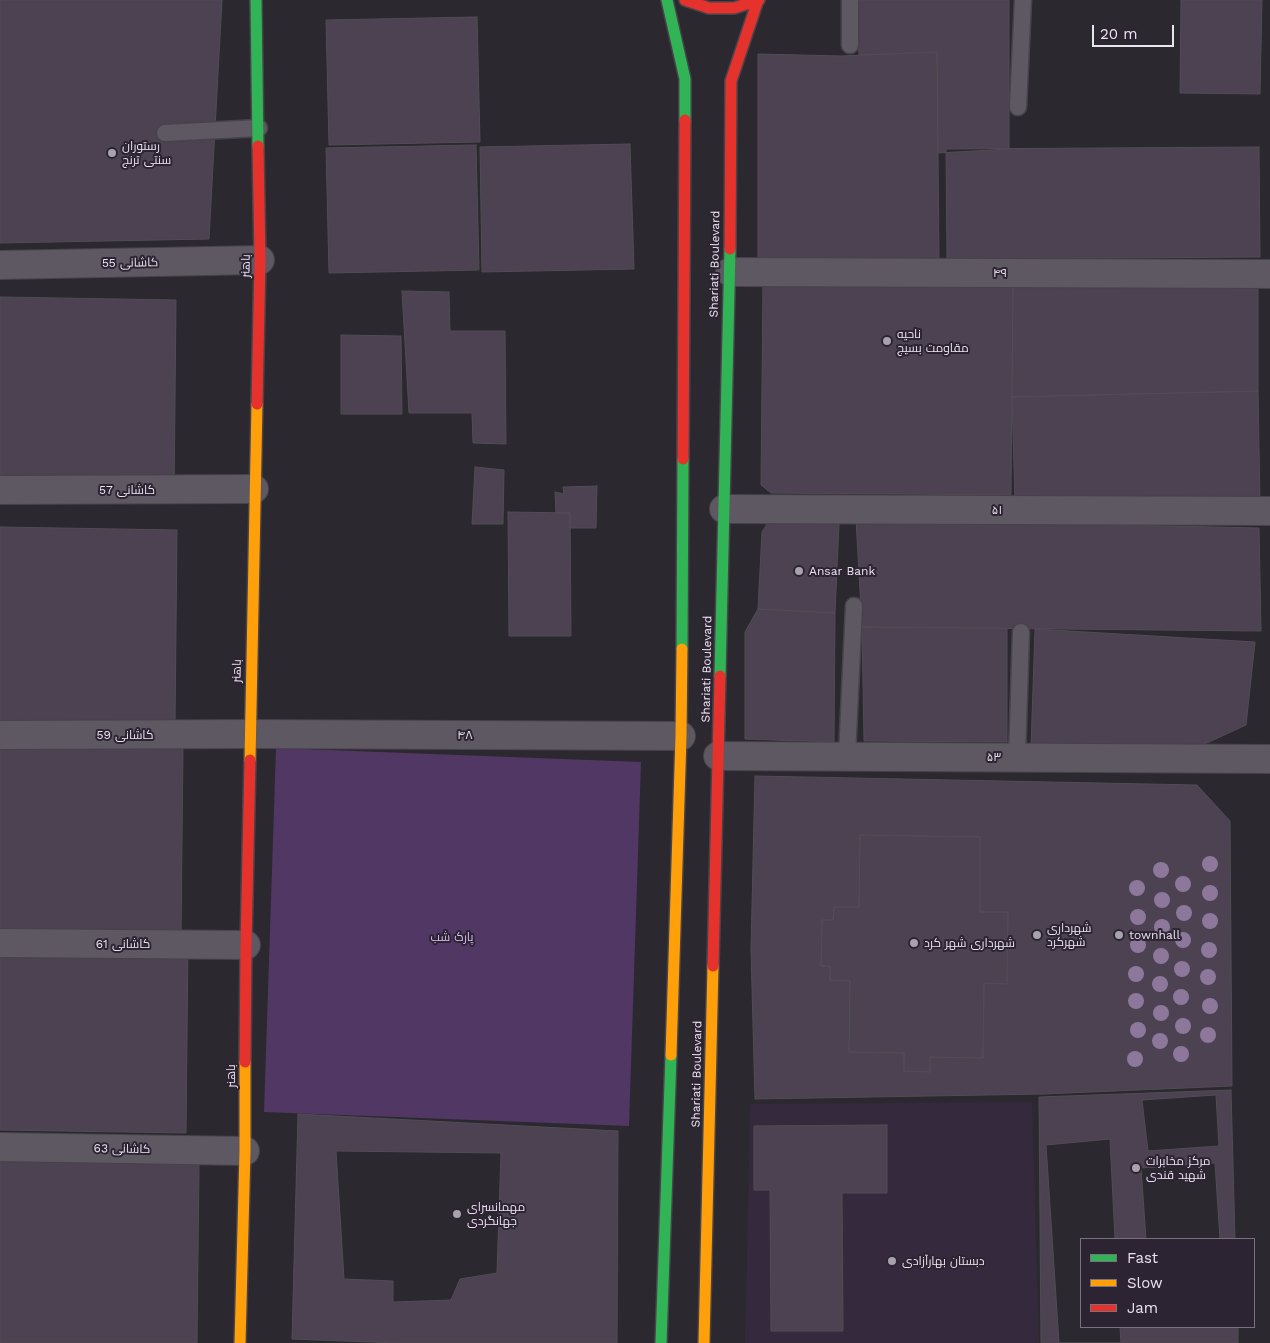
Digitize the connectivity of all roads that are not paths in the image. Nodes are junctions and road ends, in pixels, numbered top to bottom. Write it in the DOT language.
graph roads {
  1 [pos="256,0"];
  2 [pos="667,0"];
  3 [pos="685,0"];
  4 [pos="759,0"];
  5 [pos="850,0"];
  6 [pos="1022,0"];
  7 [pos="850,45"];
  8 [pos="1018,107"];
  9 [pos="259,128"];
  10 [pos="165,133"];
  11 [pos="260,260"];
  12 [pos="0,265"];
  13 [pos="730,272"];
  14 [pos="1270,274"];
  15 [pos="254,489"];
  16 [pos="0,490"];
  17 [pos="724,509"];
  18 [pos="1270,511"];
  19 [pos="854,606"];
  20 [pos="1021,632"];
  21 [pos="250,734"];
  22 [pos="0,735"];
  23 [pos="698,745"];
  24 [pos="848,756"];
  25 [pos="1017,757"];
  26 [pos="1270,759"];
  27 [pos="0,943"];
  28 [pos="246,945"];
  29 [pos="0,1146"];
  30 [pos="245,1151"];
  31 [pos="240,1343"];
  32 [pos="661,1343"];
  33 [pos="704,1343"];
  1 -- 9 [label="main road, باهنر"];
  2 -- 23 [label="main road, Shariati Boulevard"];
  3 -- 4 [label="main road"];
  4 -- 13 [label="main road, Shariati Boulevard"];
  5 -- 7 [label="lane"];
  6 -- 8 [label="lane"];
  9 -- 10 [label="lane"];
  9 -- 11 [label="main road, باهنر"];
  11 -- 12 [label="street, کاشانی 55"];
  11 -- 15 [label="main road, باهنر"];
  13 -- 14 [label="street, ۴۹"];
  13 -- 17 [label="main road, Shariati Boulevard"];
  15 -- 16 [label="street, کاشانی 57"];
  15 -- 21 [label="main road, باهنر"];
  17 -- 18 [label="street, ۵۱"];
  17 -- 23 [label="main road, Shariati Boulevard"];
  19 -- 24 [label="lane"];
  20 -- 25 [label="lane"];
  21 -- 22 [label="street, کاشانی 59"];
  21 -- 23 [label="street, ۴۸"];
  21 -- 28 [label="main road, باهنر"];
  23 -- 24 [label="street, ۵۳"];
  23 -- 32 [label="main road, Shariati Boulevard"];
  23 -- 33 [label="main road, Shariati Boulevard"];
  24 -- 25 [label="street, ۵۳"];
  25 -- 26 [label="street, ۵۳"];
  27 -- 28 [label="street, کاشانی 61"];
  28 -- 30 [label="main road, باهنر"];
  29 -- 30 [label="street, کاشانی 63"];
  30 -- 31 [label="main road, باهنر"];
}
